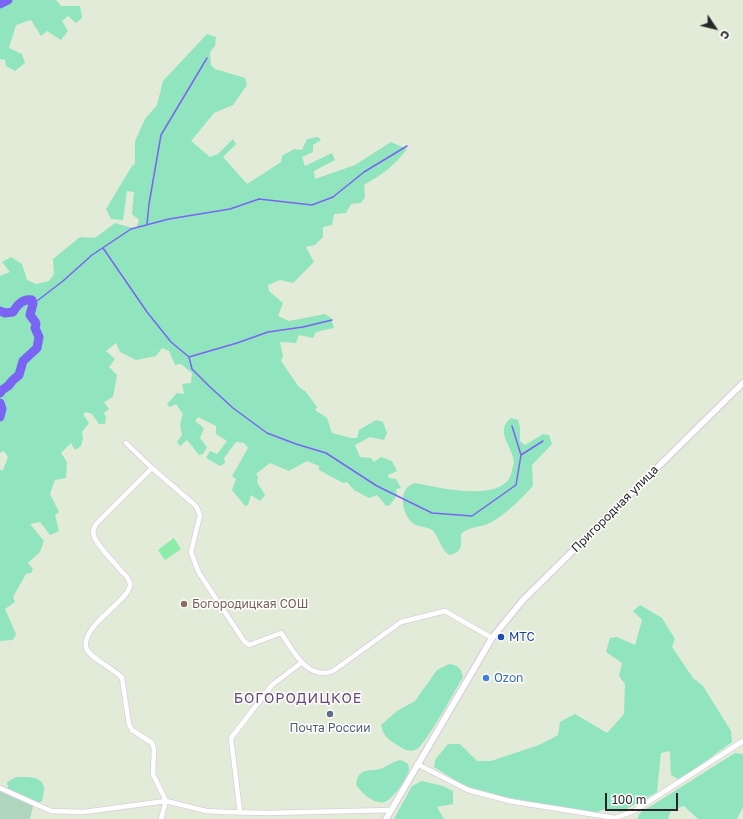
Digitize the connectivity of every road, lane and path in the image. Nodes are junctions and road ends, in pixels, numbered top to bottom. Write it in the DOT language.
graph roads {
  1 [pos="743,383"];
  2 [pos="126,443"];
  3 [pos="152,468"];
  4 [pos="492,638"];
  5 [pos="301,663"];
  6 [pos="743,741"];
  7 [pos="418,764"];
  8 [pos="0,788"];
  9 [pos="166,801"];
  10 [pos="392,810"];
  11 [pos="240,812"];
  12 [pos="616,818"];
  13 [pos="161,819"];
  14 [pos="386,819"];
  1 -- 4 [label="street, Пригородная улица"];
  2 -- 3 [label="street"];
  3 -- 5 [label="street"];
  3 -- 9 [label="street"];
  4 -- 5 [label="street"];
  4 -- 7 [label="street, Пригородная улица"];
  5 -- 11 [label="street"];
  6 -- 12 [label="street"];
  7 -- 10 [label="street, Пригородная улица"];
  7 -- 12 [label="street"];
  8 -- 9 [label="street"];
  9 -- 11 [label="street"];
  9 -- 13 [label="street"];
  10 -- 11 [label="street"];
  10 -- 14 [label="street, Пригородная улица"];
}
